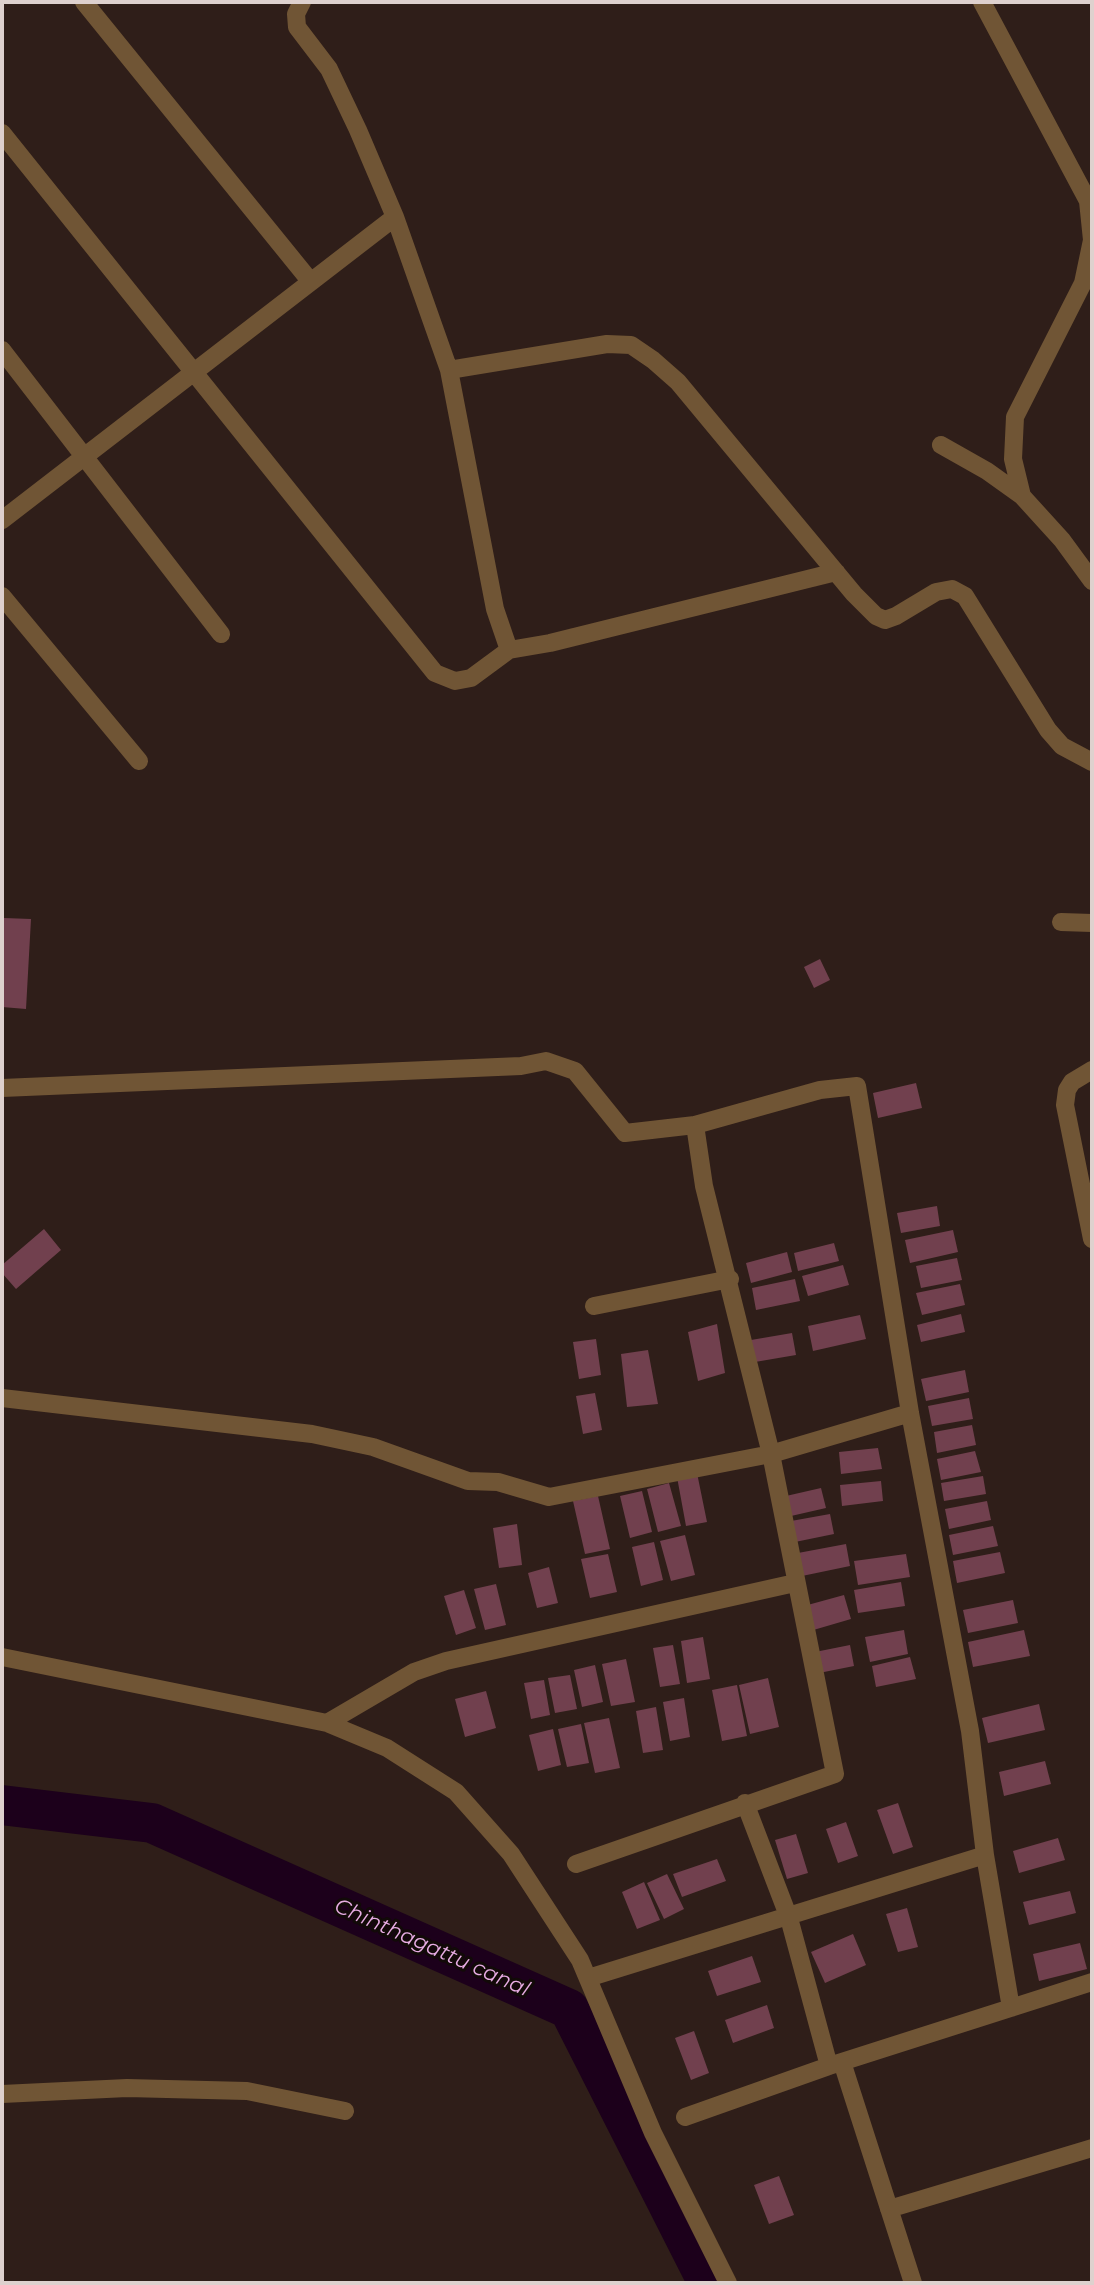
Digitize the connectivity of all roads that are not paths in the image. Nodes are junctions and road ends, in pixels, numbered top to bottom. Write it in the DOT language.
graph roads {
  1 [pos="84,2"];
  2 [pos="302,2"];
  3 [pos="982,2"];
  4 [pos="2,133"];
  5 [pos="395,217"];
  6 [pos="311,282"];
  7 [pos="2,350"];
  8 [pos="449,370"];
  9 [pos="195,371"];
  10 [pos="941,445"];
  11 [pos="85,456"];
  12 [pos="1022,496"];
  13 [pos="2,520"];
  14 [pos="836,572"];
  15 [pos="1092,581"];
  16 [pos="2,596"];
  17 [pos="220,634"];
  18 [pos="509,650"];
  19 [pos="139,761"];
  20 [pos="1092,762"];
  21 [pos="1061,922"];
  22 [pos="1092,923"];
  23 [pos="1092,1070"];
  24 [pos="2,1088"];
  25 [pos="695,1125"];
  26 [pos="1092,1239"];
  27 [pos="730,1279"];
  28 [pos="594,1306"];
  29 [pos="2,1398"];
  30 [pos="910,1413"];
  31 [pos="771,1454"];
  32 [pos="795,1583"];
  33 [pos="2,1657"];
  34 [pos="327,1723"];
  35 [pos="745,1802"];
  36 [pos="985,1855"];
  37 [pos="576,1864"];
  38 [pos="789,1919"];
  39 [pos="588,1979"];
  40 [pos="1092,1982"];
  41 [pos="1011,2008"];
  42 [pos="836,2064"];
  43 [pos="2,2094"];
  44 [pos="345,2111"];
  45 [pos="685,2118"];
  46 [pos="1092,2148"];
  47 [pos="889,2209"];
  48 [pos="728,2283"];
  49 [pos="913,2283"];
  1 -- 6 [label="street"];
  2 -- 5 [label="street"];
  3 -- 12 [label="street"];
  4 -- 9 [label="street"];
  5 -- 6 [label="street"];
  5 -- 8 [label="street"];
  6 -- 9 [label="street"];
  7 -- 11 [label="street"];
  8 -- 14 [label="street"];
  8 -- 18 [label="street"];
  9 -- 11 [label="street"];
  9 -- 18 [label="street"];
  10 -- 12 [label="street"];
  11 -- 13 [label="street"];
  11 -- 17 [label="street"];
  12 -- 15 [label="street"];
  14 -- 18 [label="street"];
  14 -- 20 [label="street"];
  16 -- 19 [label="street"];
  21 -- 22 [label="street"];
  23 -- 26 [label="street"];
  24 -- 25 [label="street"];
  25 -- 27 [label="street"];
  25 -- 30 [label="street"];
  27 -- 28 [label="street"];
  27 -- 31 [label="street"];
  29 -- 31 [label="street"];
  30 -- 31 [label="street"];
  30 -- 36 [label="street"];
  31 -- 32 [label="street"];
  32 -- 34 [label="street"];
  32 -- 35 [label="street"];
  33 -- 34 [label="street"];
  34 -- 39 [label="street"];
  35 -- 37 [label="street"];
  35 -- 38 [label="street"];
  36 -- 38 [label="street"];
  36 -- 41 [label="street"];
  38 -- 39 [label="street"];
  38 -- 42 [label="street"];
  39 -- 48 [label="street"];
  40 -- 41 [label="street"];
  41 -- 42 [label="street"];
  42 -- 45 [label="street"];
  42 -- 47 [label="street"];
  43 -- 44 [label="street"];
  46 -- 47 [label="street"];
  47 -- 49 [label="street"];
}
